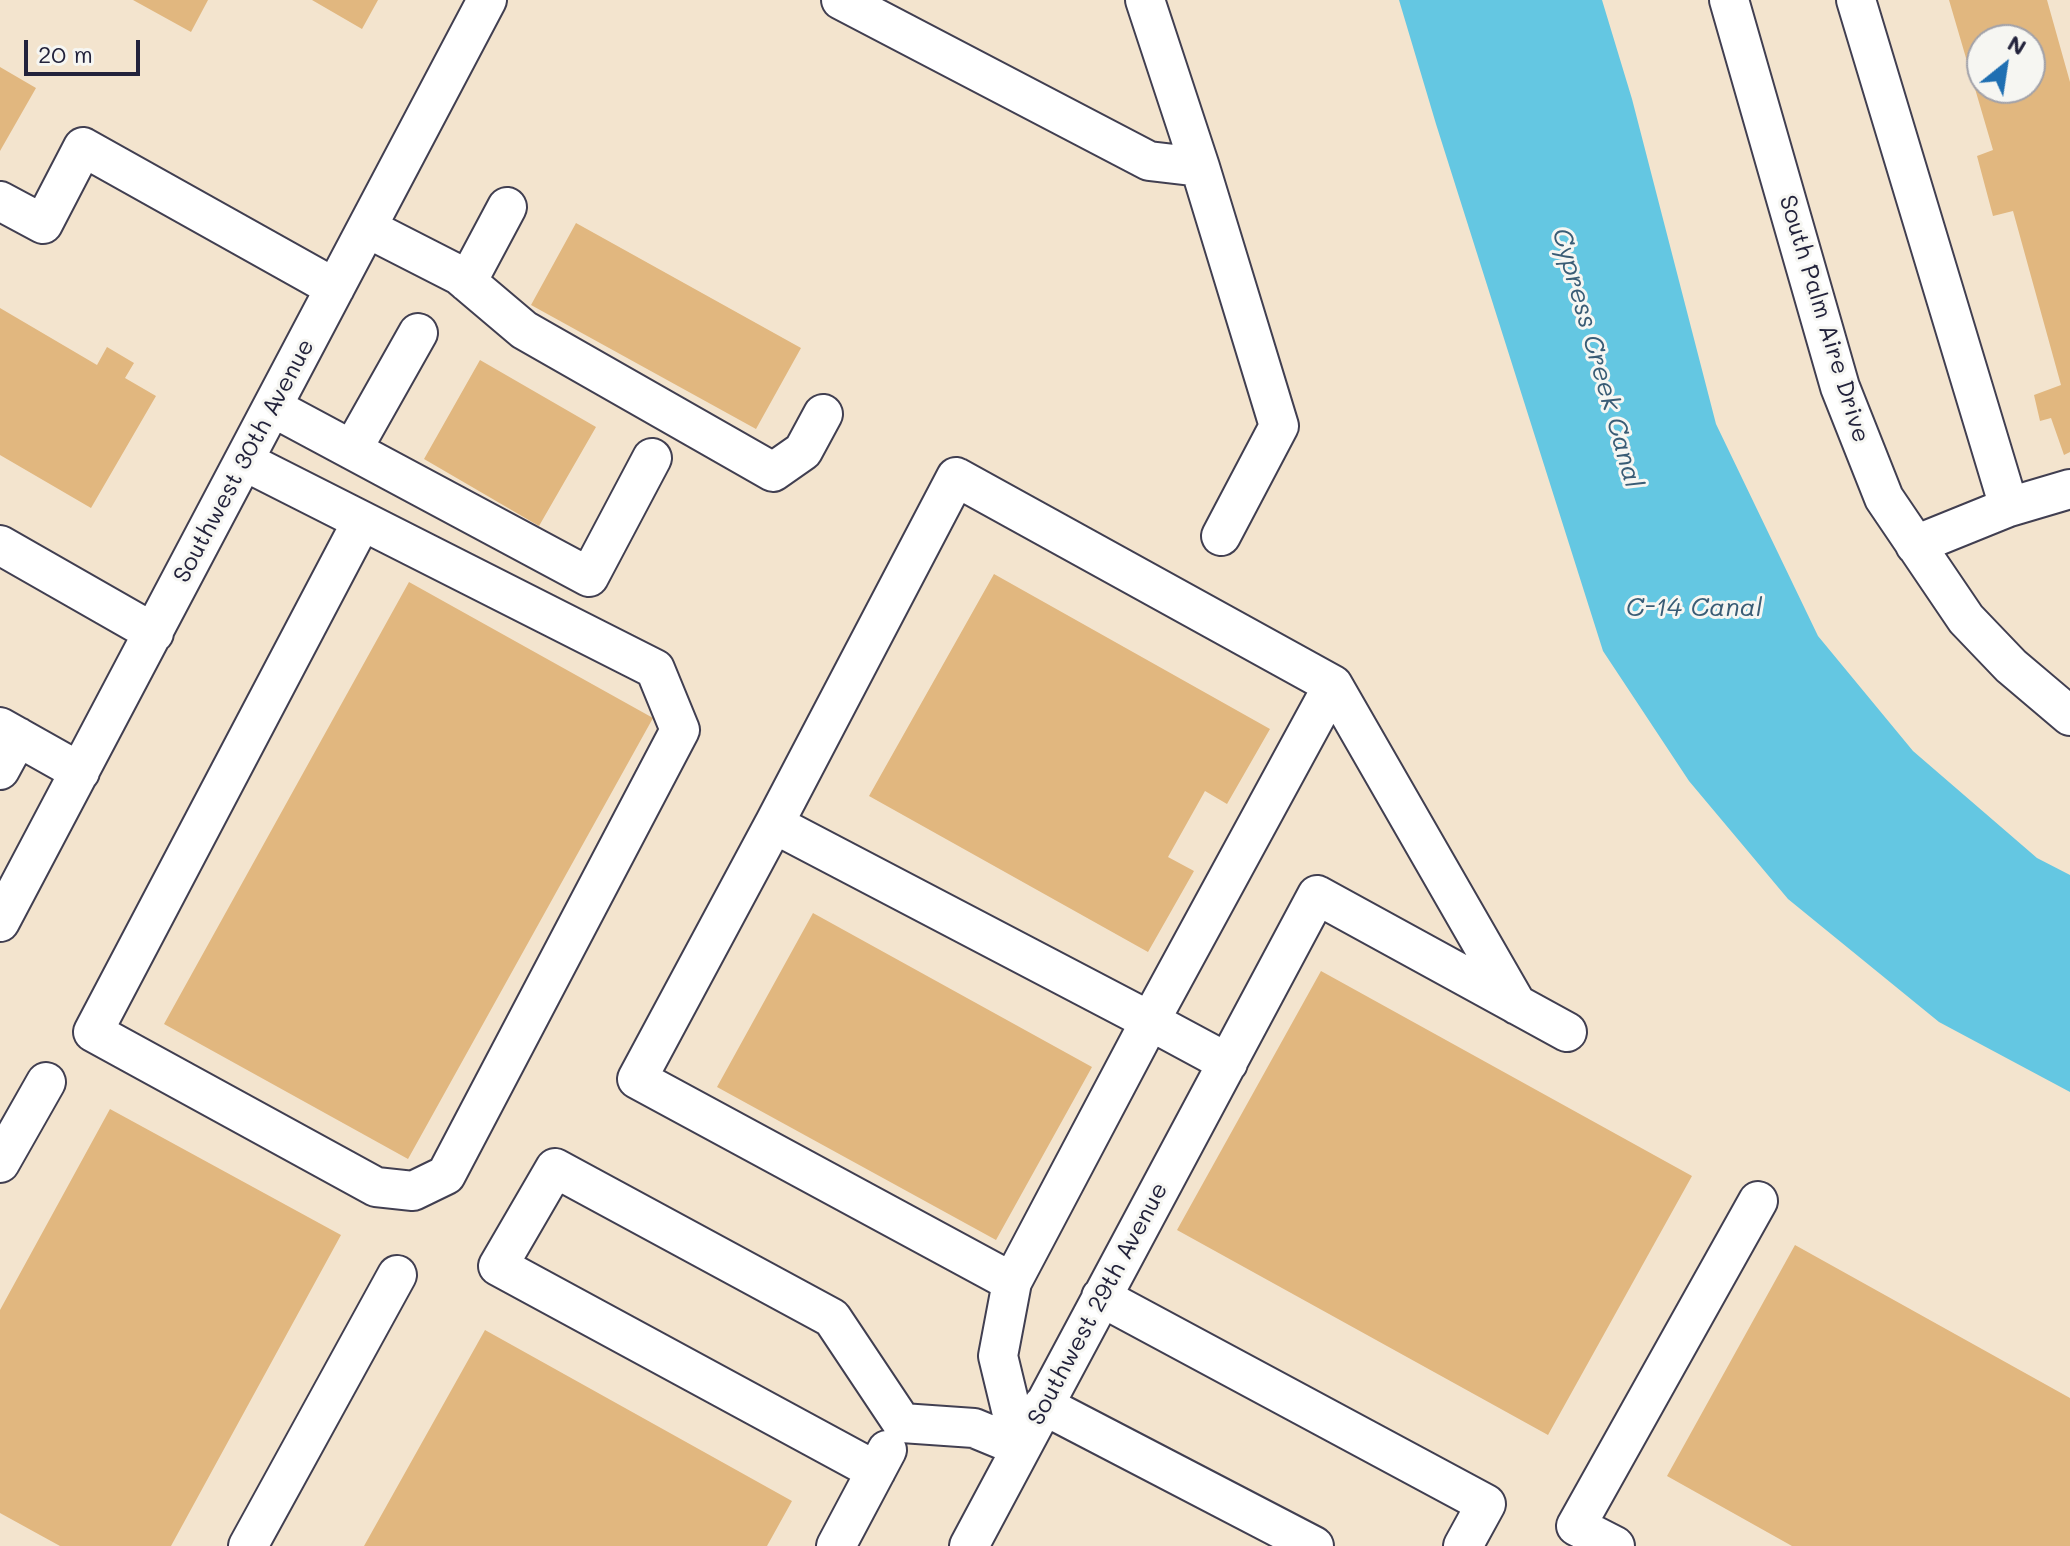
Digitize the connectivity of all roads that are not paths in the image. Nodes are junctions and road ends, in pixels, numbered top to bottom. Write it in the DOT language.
graph roads {
  1 [pos="487,0"];
  2 [pos="841,0"];
  3 [pos="1145,0"];
  4 [pos="1729,0"];
  5 [pos="1856,0"];
  6 [pos="1200,167"];
  7 [pos="0,201"];
  8 [pos="507,207"];
  9 [pos="367,228"];
  10 [pos="467,282"];
  11 [pos="335,288"];
  12 [pos="418,333"];
  13 [pos="272,407"];
  14 [pos="823,414"];
  15 [pos="352,450"];
  16 [pos="652,458"];
  17 [pos="244,461"];
  18 [pos="2070,489"];
  19 [pos="2009,507"];
  20 [pos="362,521"];
  21 [pos="1221,536"];
  22 [pos="0,545"];
  23 [pos="1915,545"];
  24 [pos="154,633"];
  25 [pos="1333,685"];
  26 [pos="2070,716"];
  27 [pos="6,745"];
  28 [pos="80,772"];
  29 [pos="774,824"];
  30 [pos="0,922"];
  31 [pos="1517,1005"];
  32 [pos="1150,1021"];
  33 [pos="1567,1032"];
  34 [pos="1228,1063"];
  35 [pos="46,1082"];
  36 [pos="0,1163"];
  37 [pos="1758,1201"];
  38 [pos="397,1275"];
  39 [pos="1012,1282"];
  40 [pos="1101,1297"];
  41 [pos="1043,1405"];
  42 [pos="902,1423"];
  43 [pos="1020,1447"];
  44 [pos="876,1471"];
  45 [pos="248,1546"];
  46 [pos="836,1546"];
  47 [pos="969,1546"];
  48 [pos="1314,1546"];
  49 [pos="1463,1546"];
  50 [pos="1615,1546"];
  1 -- 9 [label="street, Southwest 30th Avenue"];
  2 -- 6 [label="street"];
  3 -- 6 [label="street"];
  4 -- 23 [label="street, South Palm Aire Drive"];
  5 -- 19 [label="street"];
  6 -- 21 [label="street"];
  7 -- 11 [label="street"];
  8 -- 10 [label="street"];
  9 -- 10 [label="street"];
  9 -- 11 [label="street, Southwest 30th Avenue"];
  10 -- 14 [label="street"];
  11 -- 13 [label="street, Southwest 30th Avenue"];
  12 -- 15 [label="street"];
  13 -- 15 [label="street"];
  13 -- 17 [label="street, Southwest 30th Avenue"];
  15 -- 16 [label="street"];
  17 -- 20 [label="street"];
  17 -- 24 [label="street, Southwest 30th Avenue"];
  18 -- 19 [label="street"];
  19 -- 23 [label="street"];
  20 -- 20 [label="street"];
  22 -- 24 [label="street"];
  23 -- 26 [label="street, South Palm Aire Drive"];
  24 -- 28 [label="street, Southwest 30th Avenue"];
  25 -- 29 [label="street"];
  25 -- 31 [label="street"];
  25 -- 32 [label="street"];
  27 -- 28 [label="street"];
  28 -- 30 [label="street, Southwest 30th Avenue"];
  29 -- 32 [label="street"];
  29 -- 39 [label="street"];
  31 -- 33 [label="street"];
  31 -- 34 [label="street, Southwest 29th Avenue"];
  32 -- 34 [label="street"];
  32 -- 39 [label="street"];
  34 -- 40 [label="street, Southwest 29th Avenue"];
  35 -- 36 [label="street"];
  37 -- 50 [label="street"];
  38 -- 45 [label="street"];
  39 -- 43 [label="street"];
  40 -- 41 [label="street, Southwest 29th Avenue"];
  40 -- 49 [label="street"];
  41 -- 43 [label="street, Southwest 29th Avenue"];
  41 -- 48 [label="street"];
  42 -- 43 [label="street"];
  42 -- 44 [label="street"];
  42 -- 44 [label="street"];
  43 -- 47 [label="street, Southwest 29th Avenue"];
  44 -- 46 [label="street"];
}
